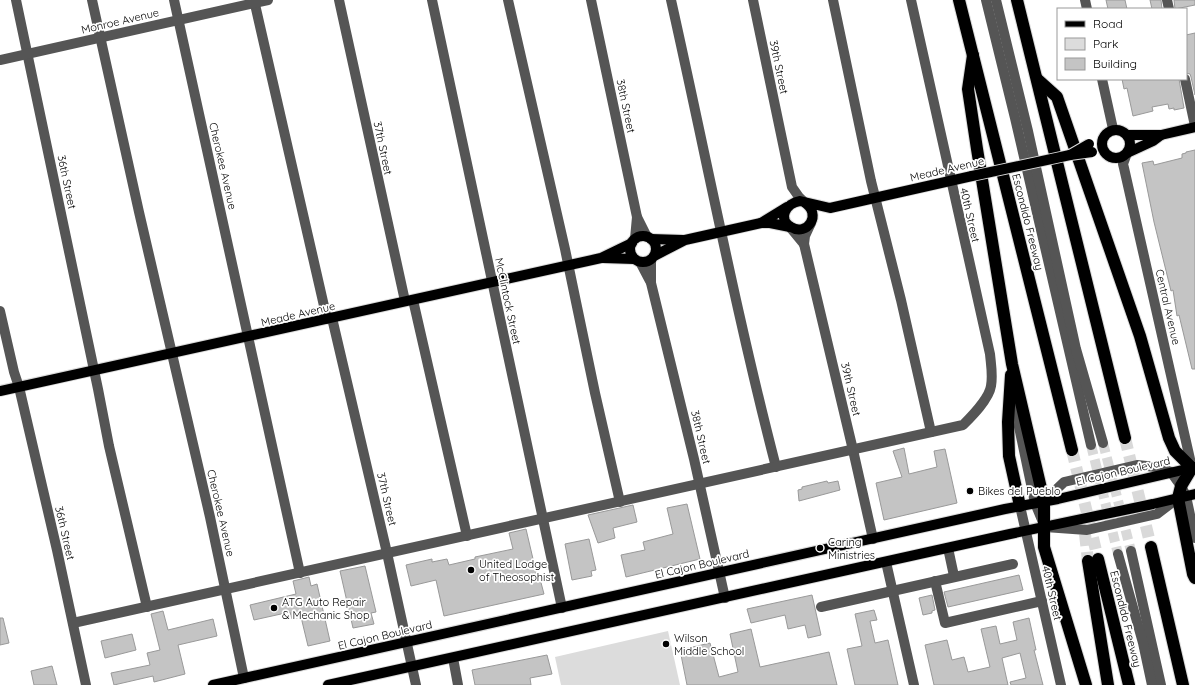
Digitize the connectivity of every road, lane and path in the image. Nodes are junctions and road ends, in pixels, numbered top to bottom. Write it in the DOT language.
graph roads {
  1 [pos="16,0"];
  2 [pos="92,0"];
  3 [pos="174,0"];
  4 [pos="268,0"];
  5 [pos="339,0"];
  6 [pos="432,0"];
  7 [pos="508,0"];
  8 [pos="591,0"];
  9 [pos="671,0"];
  10 [pos="753,0"];
  11 [pos="833,0"];
  12 [pos="911,0"];
  13 [pos="959,0"];
  14 [pos="986,0"];
  15 [pos="996,0"];
  16 [pos="1017,0"];
  17 [pos="254,2"];
  18 [pos="178,20"];
  19 [pos="101,37"];
  20 [pos="28,53"];
  21 [pos="973,55"];
  22 [pos="0,60"];
  23 [pos="1037,79"];
  24 [pos="1102,80"];
  25 [pos="1185,80"];
  26 [pos="1195,126"];
  27 [pos="1109,131"];
  28 [pos="1127,135"];
  29 [pos="1161,135"];
  30 [pos="1091,148"];
  31 [pos="1127,152"];
  32 [pos="1110,157"];
  33 [pos="950,181"];
  34 [pos="792,187"];
  35 [pos="876,198"];
  36 [pos="804,202"];
  37 [pos="787,207"];
  38 [pos="830,208"];
  39 [pos="637,217"];
  40 [pos="761,223"];
  41 [pos="811,223"];
  42 [pos="790,227"];
  43 [pos="722,232"];
  44 [pos="649,238"];
  45 [pos="685,240"];
  46 [pos="633,241"];
  47 [pos="804,244"];
  48 [pos="601,258"];
  49 [pos="653,258"];
  50 [pos="637,261"];
  51 [pos="568,266"];
  52 [pos="492,282"];
  53 [pos="651,283"];
  54 [pos="409,301"];
  55 [pos="0,311"];
  56 [pos="330,319"];
  57 [pos="249,337"];
  58 [pos="172,354"];
  59 [pos="1012,364"];
  60 [pos="94,370"];
  61 [pos="19,387"];
  62 [pos="0,391"];
  63 [pos="931,432"];
  64 [pos="1125,438"];
  65 [pos="1103,443"];
  66 [pos="1091,445"];
  67 [pos="853,450"];
  68 [pos="1072,450"];
  69 [pos="776,467"];
  70 [pos="1194,467"];
  71 [pos="1172,472"];
  72 [pos="699,484"];
  73 [pos="1185,493"];
  74 [pos="620,502"];
  75 [pos="1040,502"];
  76 [pos="1020,506"];
  77 [pos="543,519"];
  78 [pos="1045,527"];
  79 [pos="1026,531"];
  80 [pos="466,536"];
  81 [pos="1195,538"];
  82 [pos="873,539"];
  83 [pos="1151,547"];
  84 [pos="948,548"];
  85 [pos="1131,551"];
  86 [pos="387,554"];
  87 [pos="1118,554"];
  88 [pos="886,562"];
  89 [pos="1013,564"];
  90 [pos="300,573"];
  91 [pos="719,573"];
  92 [pos="954,576"];
  93 [pos="1195,578"];
  94 [pos="935,581"];
  95 [pos="226,590"];
  96 [pos="893,590"];
  97 [pos="725,598"];
  98 [pos="1042,601"];
  99 [pos="147,607"];
  100 [pos="820,607"];
  101 [pos="562,608"];
  102 [pos="73,624"];
  103 [pos="406,642"];
  104 [pos="453,658"];
  105 [pos="411,667"];
  106 [pos="244,678"];
  107 [pos="86,685"];
  108 [pos="213,685"];
  109 [pos="328,685"];
  110 [pos="416,685"];
  111 [pos="458,685"];
  112 [pos="914,685"];
  113 [pos="1061,685"];
  114 [pos="1086,685"];
  115 [pos="1108,685"];
  116 [pos="1129,685"];
  117 [pos="1152,685"];
  118 [pos="1161,685"];
  119 [pos="1183,685"];
  1 -- 20 [label="street, 36th Street"];
  2 -- 19 [label="street, Cherokee Avenue"];
  3 -- 18 [label="street, Cherokee Avenue"];
  4 -- 17 [label="street, Monroe Avenue"];
  5 -- 54 [label="street, 37th Street"];
  6 -- 52 [label="street, McClintock Street"];
  7 -- 51 [label="street"];
  8 -- 39 [label="street, 38th Street"];
  9 -- 43 [label="street"];
  10 -- 34 [label="street, 39th Street"];
  11 -- 35 [label="street"];
  12 -- 33 [label="street, 40th Street"];
  13 -- 21 [label="highway, Escondido Freeway"];
  14 -- 66 [label="street"];
  15 -- 65 [label="street"];
  16 -- 23 [label="highway"];
  17 -- 18 [label="street, Monroe Avenue"];
  17 -- 56 [label="street, 37th Street"];
  18 -- 19 [label="street, Monroe Avenue"];
  18 -- 57 [label="street, Cherokee Avenue"];
  19 -- 20 [label="street, Monroe Avenue"];
  19 -- 58 [label="street, Cherokee Avenue"];
  20 -- 22 [label="street, Monroe Avenue"];
  20 -- 60 [label="street, 36th Street"];
  21 -- 59 [label="highway"];
  21 -- 68 [label="highway, Escondido Freeway"];
  23 -- 64 [label="highway"];
  23 -- 70 [label="highway"];
  24 -- 27 [label="street"];
  25 -- 26 [label="street"];
  26 -- 29 [label="main road"];
  27 -- 28 [label="main road"];
  27 -- 30 [label="main road, Meade Avenue"];
  27 -- 32 [label="main road"];
  28 -- 29 [label="main road"];
  28 -- 31 [label="main road"];
  29 -- 31 [label="main road"];
  30 -- 32 [label="main road"];
  30 -- 33 [label="main road, Meade Avenue, bridge"];
  31 -- 32 [label="main road"];
  31 -- 70 [label="street, Central Avenue"];
  33 -- 35 [label="main road, Meade Avenue"];
  33 -- 63 [label="street, 40th Street"];
  34 -- 36 [label="street, 39th Street"];
  34 -- 37 [label="street, 39th Street"];
  35 -- 38 [label="main road, Meade Avenue"];
  35 -- 63 [label="street"];
  36 -- 37 [label="main road, Meade Avenue"];
  36 -- 38 [label="main road, Meade Avenue"];
  36 -- 41 [label="main road"];
  37 -- 40 [label="main road, Meade Avenue"];
  37 -- 42 [label="main road"];
  38 -- 41 [label="main road, Meade Avenue"];
  39 -- 44 [label="street, 38th Street"];
  39 -- 46 [label="street, 38th Street"];
  40 -- 42 [label="main road, Meade Avenue"];
  40 -- 43 [label="main road, Meade Avenue"];
  41 -- 42 [label="main road, Meade Avenue"];
  41 -- 47 [label="street"];
  42 -- 47 [label="street, 39th Street"];
  43 -- 45 [label="main road, Meade Avenue"];
  43 -- 69 [label="street"];
  44 -- 45 [label="main road, Meade Avenue"];
  44 -- 46 [label="main road"];
  44 -- 49 [label="main road"];
  45 -- 49 [label="main road, Meade Avenue"];
  46 -- 48 [label="main road, Meade Avenue"];
  46 -- 50 [label="main road"];
  47 -- 67 [label="street, 39th Street"];
  48 -- 50 [label="main road, Meade Avenue"];
  48 -- 51 [label="main road, Meade Avenue"];
  49 -- 50 [label="main road"];
  49 -- 53 [label="street, 38th Street"];
  50 -- 53 [label="street, 38th Street"];
  51 -- 52 [label="main road, Meade Avenue"];
  51 -- 74 [label="street"];
  52 -- 54 [label="main road, Meade Avenue"];
  52 -- 77 [label="street, McClintock Street"];
  53 -- 72 [label="street, 38th Street"];
  54 -- 56 [label="main road, Meade Avenue"];
  54 -- 80 [label="street, 37th Street"];
  55 -- 61 [label="street, 36th Street"];
  56 -- 57 [label="main road, Meade Avenue"];
  56 -- 86 [label="street, 37th Street"];
  57 -- 58 [label="main road, Meade Avenue"];
  57 -- 90 [label="street, Cherokee Avenue"];
  58 -- 60 [label="main road, Meade Avenue"];
  58 -- 95 [label="street, Cherokee Avenue"];
  59 -- 75 [label="highway"];
  59 -- 76 [label="highway"];
  60 -- 61 [label="main road, Meade Avenue"];
  60 -- 99 [label="street, 36th Street"];
  61 -- 62 [label="main road, Meade Avenue"];
  61 -- 102 [label="street, 36th Street"];
  63 -- 67 [label="street, 40th Street"];
  67 -- 69 [label="street, 40th Street"];
  67 -- 82 [label="street, 39th Street"];
  69 -- 72 [label="street, 40th Street"];
  70 -- 71 [label="main road, El Cajon Boulevard"];
  70 -- 73 [label="highway"];
  71 -- 73 [label="street"];
  71 -- 75 [label="main road, El Cajon Boulevard"];
  71 -- 75 [label="street"];
  72 -- 74 [label="street, 40th Street"];
  72 -- 91 [label="street, 38th Street"];
  73 -- 78 [label="main road"];
  73 -- 81 [label="street"];
  73 -- 93 [label="highway"];
  74 -- 77 [label="street, 40th Street"];
  75 -- 76 [label="main road, El Cajon Boulevard"];
  75 -- 78 [label="highway"];
  76 -- 79 [label="street, 40th Street"];
  76 -- 82 [label="main road, El Cajon Boulevard"];
  77 -- 80 [label="street, 40th Street"];
  77 -- 101 [label="street, McClintock Street"];
  78 -- 79 [label="main road"];
  78 -- 114 [label="highway"];
  79 -- 84 [label="main road"];
  79 -- 98 [label="street, 40th Street"];
  80 -- 86 [label="street, 40th Street"];
  82 -- 91 [label="main road, El Cajon Boulevard"];
  83 -- 119 [label="highway"];
  84 -- 88 [label="main road"];
  84 -- 92 [label="street"];
  85 -- 118 [label="street"];
  86 -- 90 [label="street, 40th Street"];
  86 -- 103 [label="street, 37th Street"];
  87 -- 117 [label="street"];
  88 -- 96 [label="street"];
  88 -- 97 [label="main road"];
  89 -- 92 [label="street"];
  90 -- 95 [label="street, 40th Street"];
  91 -- 97 [label="street, 38th Street"];
  91 -- 101 [label="main road, El Cajon Boulevard"];
  92 -- 94 [label="street"];
  94 -- 96 [label="street"];
  94 -- 98 [label="street"];
  95 -- 99 [label="street, 40th Street"];
  95 -- 106 [label="street, Cherokee Avenue"];
  96 -- 100 [label="street"];
  96 -- 112 [label="street"];
  97 -- 104 [label="main road"];
  98 -- 113 [label="street, 40th Street"];
  99 -- 102 [label="street, 40th Street"];
  101 -- 103 [label="main road, El Cajon Boulevard"];
  102 -- 107 [label="street, 36th Street"];
  103 -- 105 [label="street, 37th Street"];
  103 -- 106 [label="main road, El Cajon Boulevard"];
  104 -- 105 [label="main road"];
  104 -- 111 [label="street"];
  105 -- 109 [label="main road"];
  105 -- 110 [label="street, 37th Street"];
  106 -- 108 [label="main road, El Cajon Boulevard"];
  115 -- 116 [label="highway, Escondido Freeway"];
}
